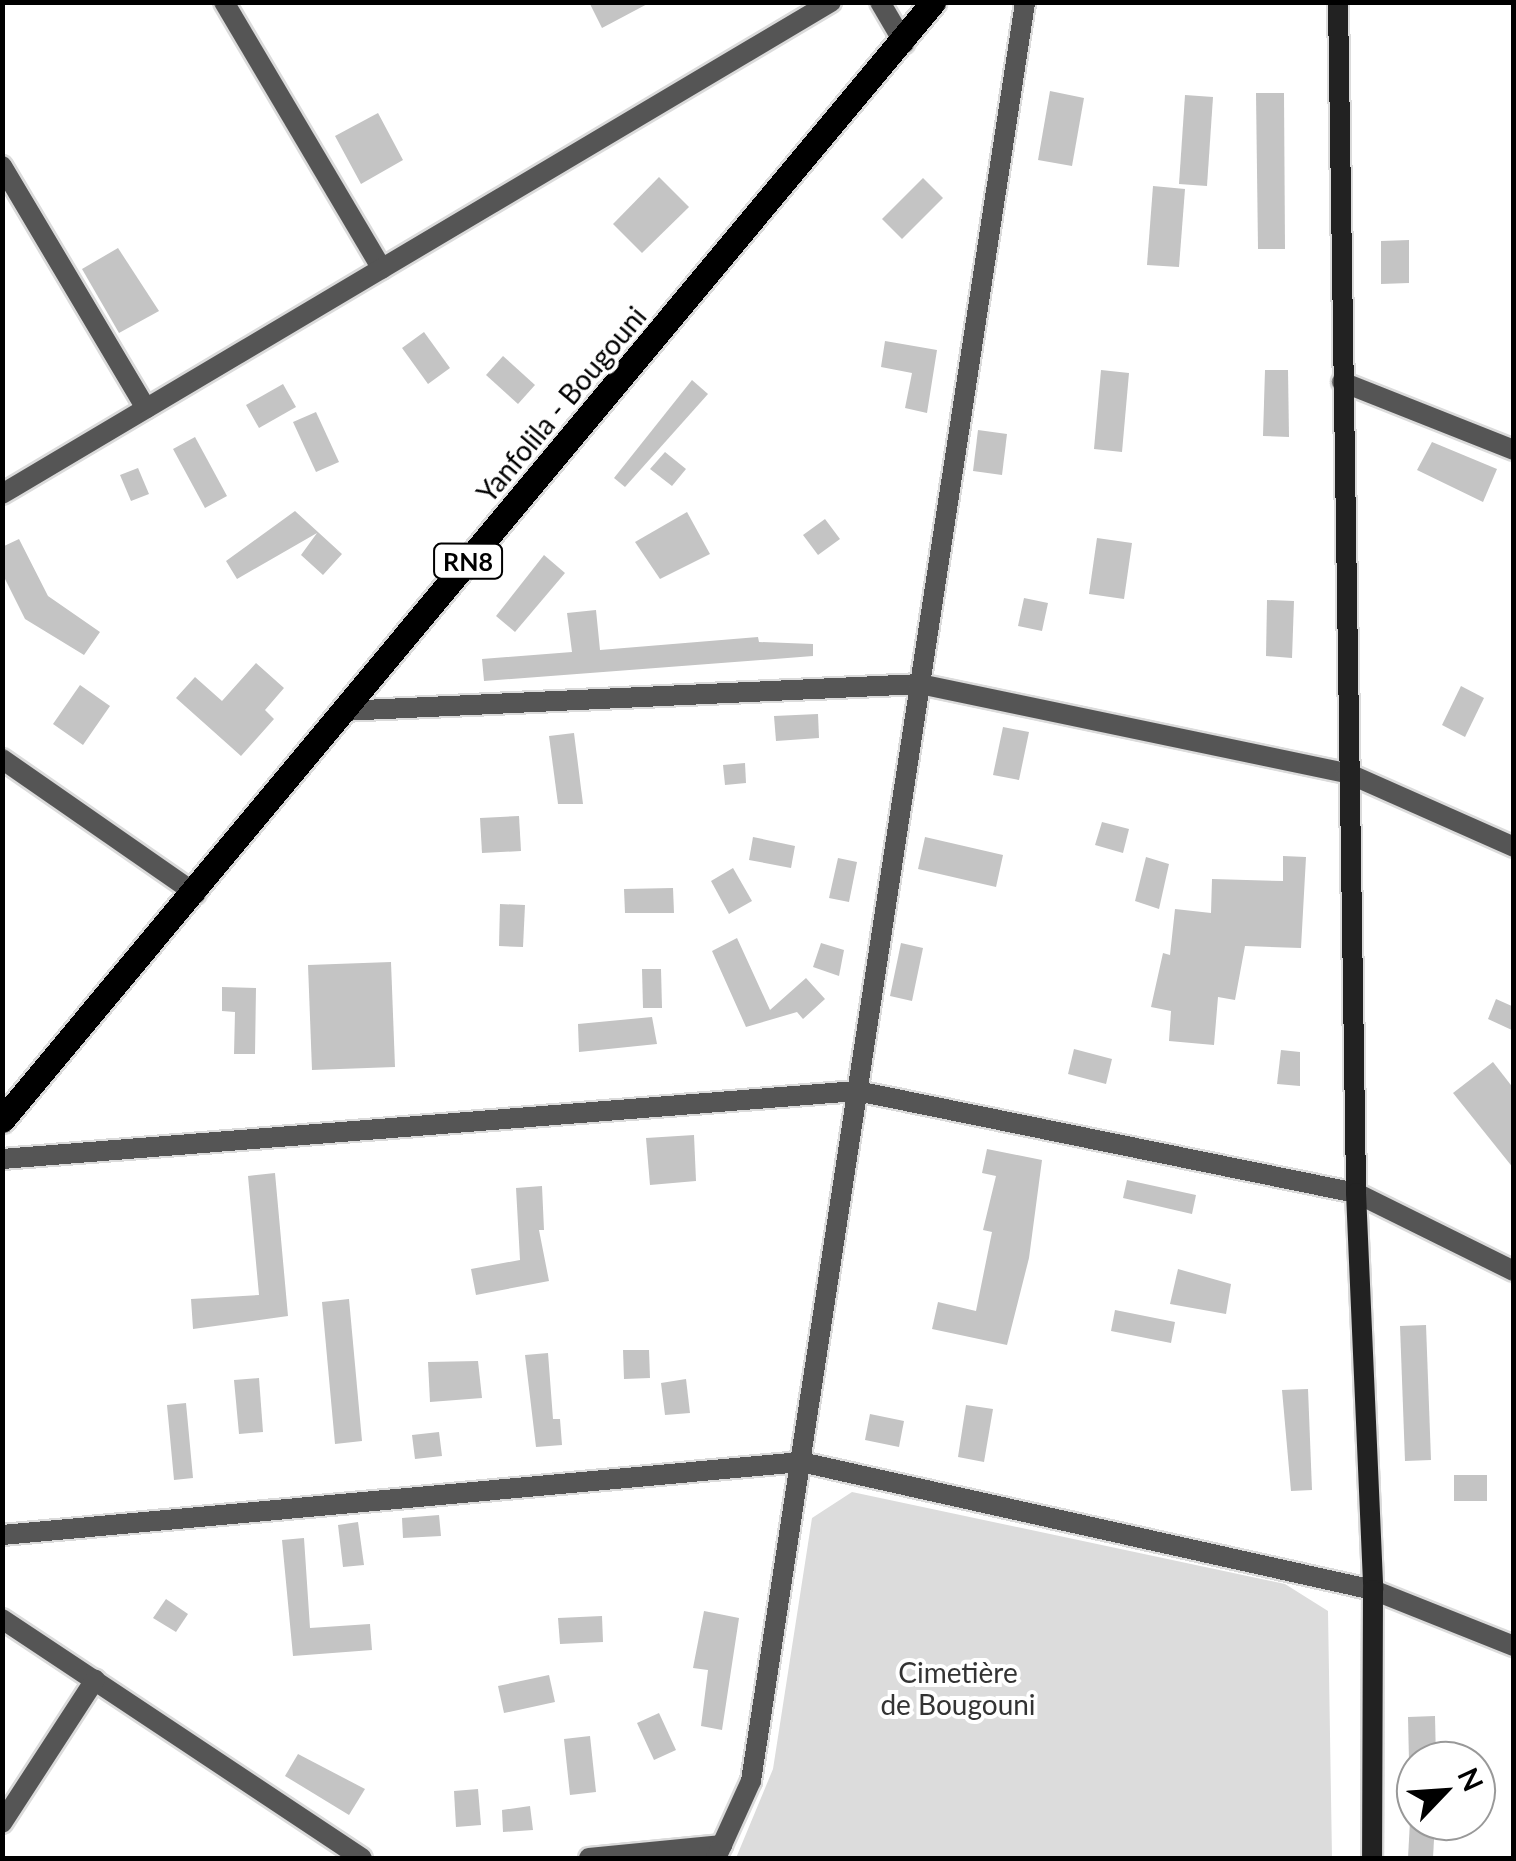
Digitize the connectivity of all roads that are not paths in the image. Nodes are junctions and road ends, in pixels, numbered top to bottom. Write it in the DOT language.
graph roads {
  1 [pos="224,2"];
  2 [pos="831,2"];
  3 [pos="880,2"];
  4 [pos="934,2"];
  5 [pos="1025,2"];
  6 [pos="1338,2"];
  7 [pos="904,44"];
  8 [pos="5,174"];
  9 [pos="382,269"];
  10 [pos="1342,382"];
  11 [pos="146,409"];
  12 [pos="1514,450"];
  13 [pos="2,494"];
  14 [pos="920,684"];
  15 [pos="342,711"];
  16 [pos="2,759"];
  17 [pos="1347,773"];
  18 [pos="1514,847"];
  19 [pos="196,894"];
  20 [pos="858,1091"];
  21 [pos="2,1120"];
  22 [pos="2,1159"];
  23 [pos="1356,1193"];
  24 [pos="1514,1271"];
  25 [pos="801,1462"];
  26 [pos="2,1535"];
  27 [pos="1372,1590"];
  28 [pos="2,1619"];
  29 [pos="1514,1646"];
  30 [pos="95,1680"];
  31 [pos="2,1823"];
  32 [pos="719,1852"];
  33 [pos="362,1858"];
  34 [pos="588,1858"];
  35 [pos="1372,1858"];
  1 -- 9 [label="street"];
  2 -- 9 [label="street"];
  3 -- 7 [label="street"];
  4 -- 7 [label="main road, Yanfolila - Bougouni / RN8"];
  5 -- 14 [label="street"];
  6 -- 10 [label="street"];
  7 -- 15 [label="main road, Yanfolila - Bougouni / RN8"];
  8 -- 11 [label="street"];
  9 -- 11 [label="street"];
  10 -- 12 [label="street"];
  10 -- 17 [label="street"];
  11 -- 13 [label="street"];
  14 -- 15 [label="street"];
  14 -- 17 [label="street"];
  14 -- 20 [label="street"];
  15 -- 19 [label="main road, Yanfolila - Bougouni / RN8"];
  16 -- 19 [label="street"];
  17 -- 18 [label="street"];
  17 -- 23 [label="street"];
  19 -- 21 [label="main road, Yanfolila - Bougouni / RN8"];
  20 -- 22 [label="street"];
  20 -- 23 [label="street"];
  20 -- 25 [label="street"];
  23 -- 24 [label="street"];
  23 -- 27 [label="street"];
  25 -- 26 [label="street"];
  25 -- 27 [label="street"];
  25 -- 32 [label="street"];
  27 -- 29 [label="street"];
  27 -- 35 [label="street"];
  28 -- 30 [label="street"];
  30 -- 31 [label="street"];
  30 -- 33 [label="street"];
  32 -- 34 [label="street"];
}
